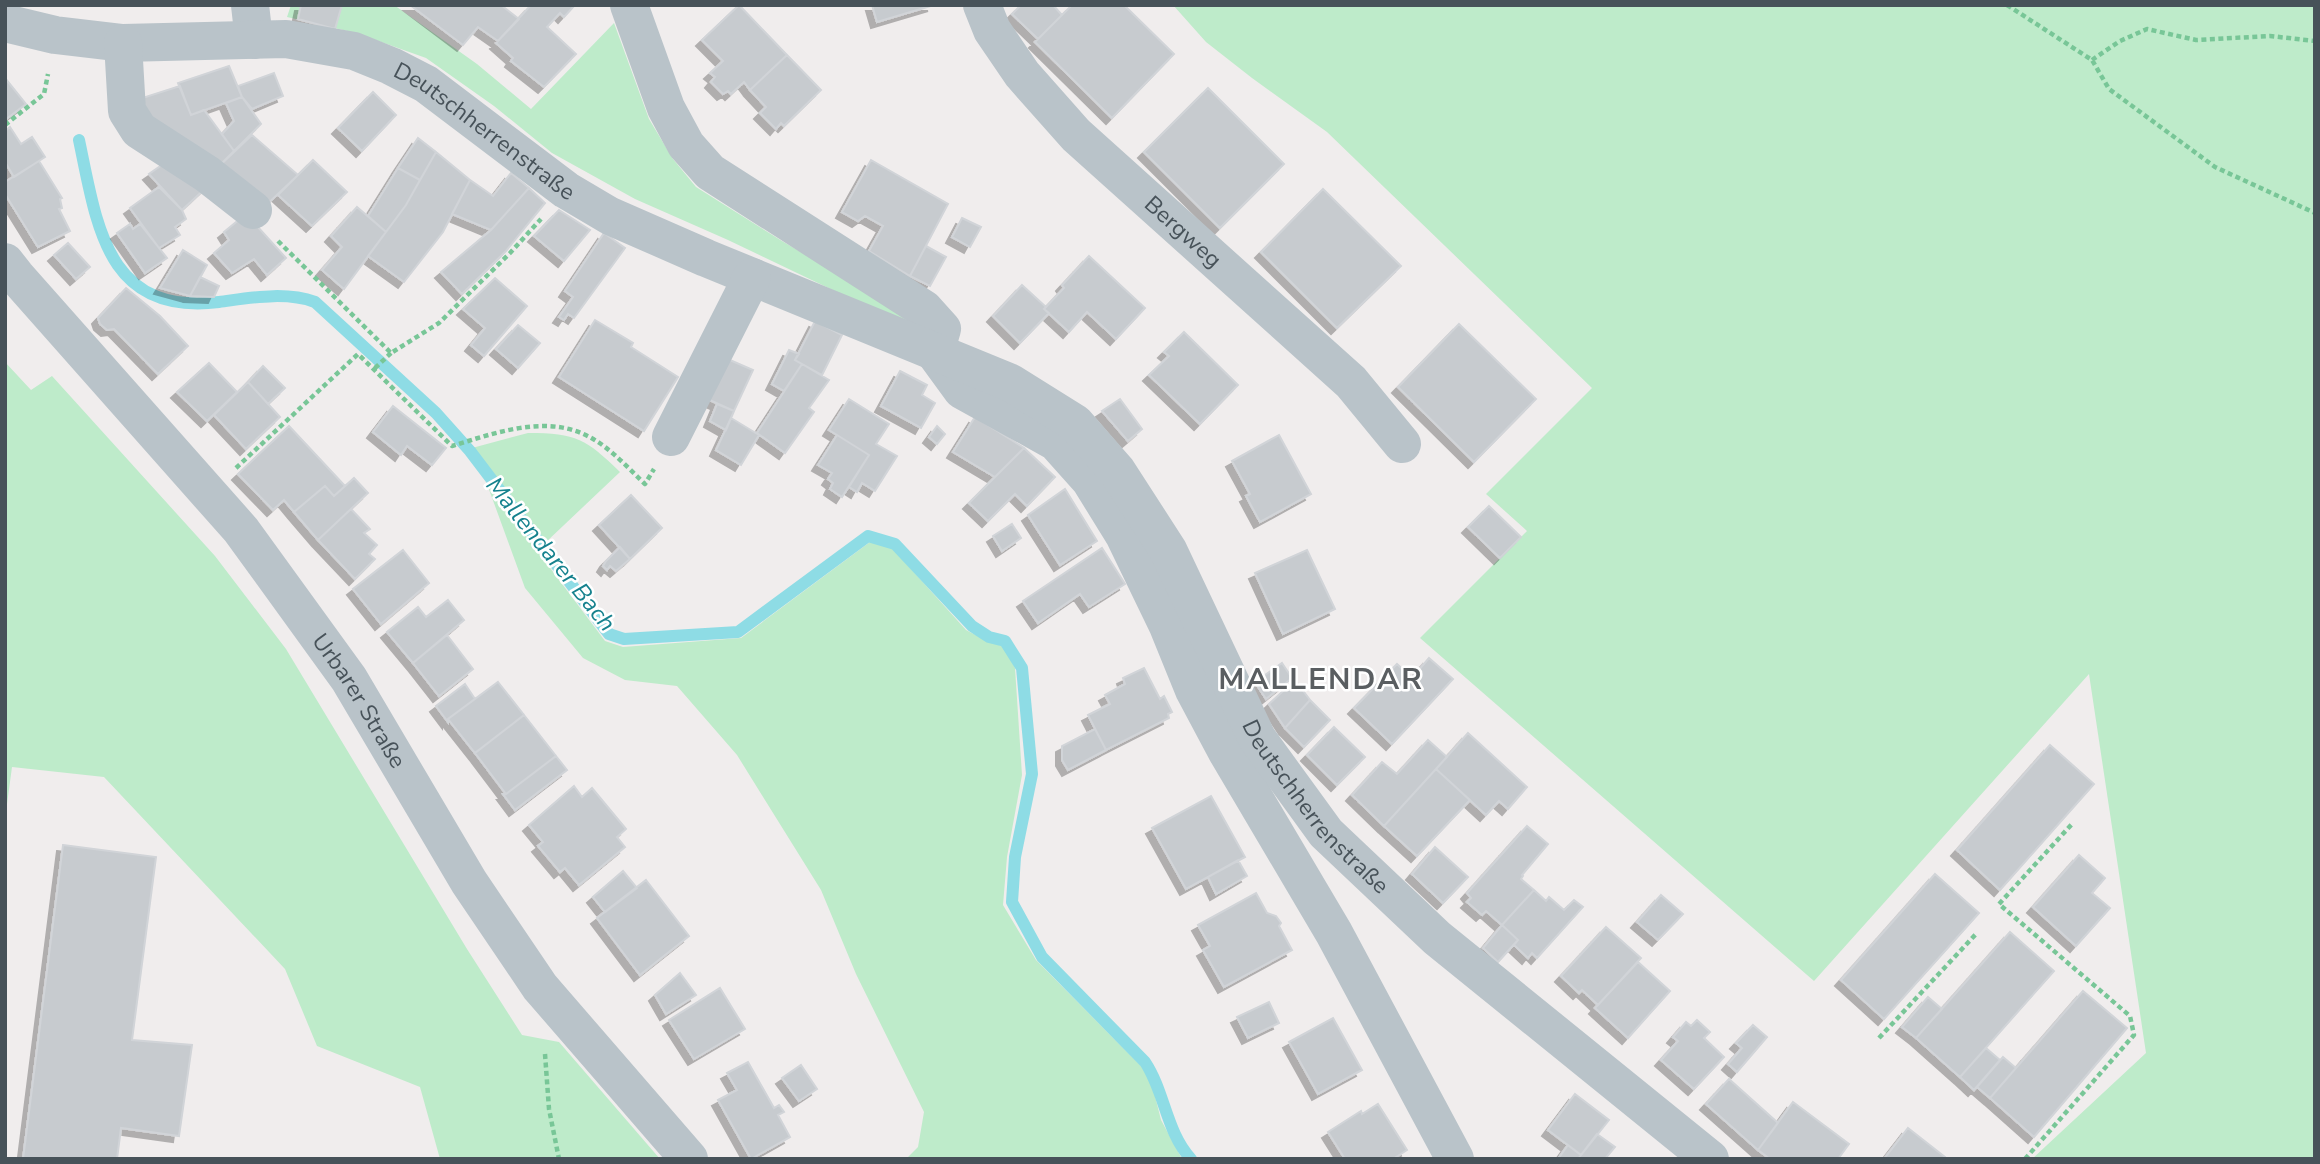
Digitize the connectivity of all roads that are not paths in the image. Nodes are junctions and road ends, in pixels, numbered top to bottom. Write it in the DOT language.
graph roads {
  1 [pos="629,5"];
  2 [pos="982,5"];
  3 [pos="5,23"];
  4 [pos="252,23"];
  5 [pos="122,43"];
  6 [pos="253,210"];
  7 [pos="5,262"];
  8 [pos="752,277"];
  9 [pos="934,352"];
  10 [pos="671,437"];
  11 [pos="1402,444"];
  12 [pos="689,1159"];
  13 [pos="1455,1159"];
  14 [pos="1710,1159"];
  1 -- 9 [label="street"];
  2 -- 11 [label="street, Bergweg"];
  3 -- 5 [label="street, Deutschherrenstraße"];
  4 -- 5 [label="street, Deutschherrenstraße"];
  4 -- 8 [label="street, Deutschherrenstraße"];
  5 -- 6 [label="street"];
  7 -- 12 [label="street, Urbarer Straße"];
  8 -- 9 [label="street, Deutschherrenstraße"];
  8 -- 10 [label="street"];
  9 -- 13 [label="street, Deutschherrenstraße"];
  9 -- 14 [label="street, Deutschherrenstraße"];
}
